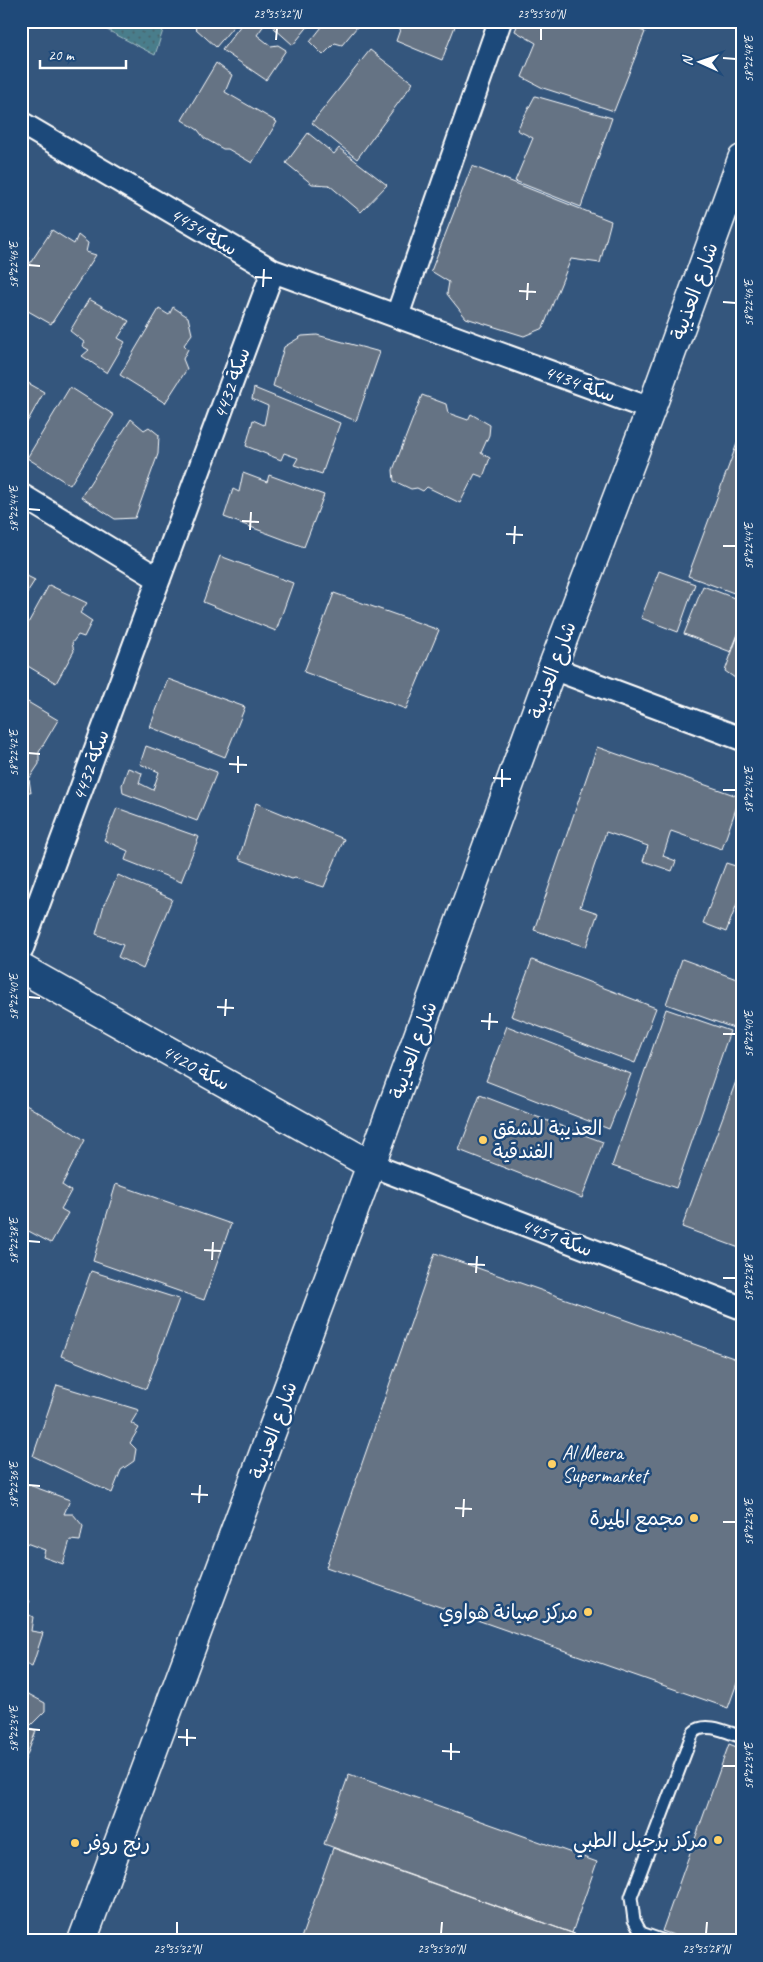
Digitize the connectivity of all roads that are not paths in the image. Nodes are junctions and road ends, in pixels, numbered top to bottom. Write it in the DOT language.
graph roads {
  1 [pos="500,21"];
  2 [pos="21,123"];
  3 [pos="742,159"];
  4 [pos="272,271"];
  5 [pos="397,316"];
  6 [pos="651,409"];
  7 [pos="21,495"];
  8 [pos="159,580"];
  9 [pos="552,668"];
  10 [pos="742,739"];
  11 [pos="21,951"];
  12 [pos="21,968"];
  13 [pos="372,1165"];
  14 [pos="742,1308"];
  15 [pos="742,1737"];
  16 [pos="82,1941"];
  17 [pos="664,1941"];
  1 -- 5 [label="street"];
  2 -- 4 [label="street, سكة 4434"];
  3 -- 6 [label="street, شارع العذيبة"];
  4 -- 5 [label="street, سكة 4434"];
  4 -- 8 [label="street, سكة 4432"];
  5 -- 6 [label="street, سكة 4434"];
  6 -- 9 [label="street, شارع العذيبة"];
  7 -- 8 [label="street"];
  8 -- 11 [label="street, سكة 4432"];
  9 -- 10 [label="street"];
  9 -- 13 [label="street, شارع العذيبة"];
  12 -- 13 [label="street, سكة 4420"];
  13 -- 14 [label="street, سكة 4451"];
  13 -- 16 [label="street, شارع العذيبة"];
  15 -- 17 [label="lane"];
}
